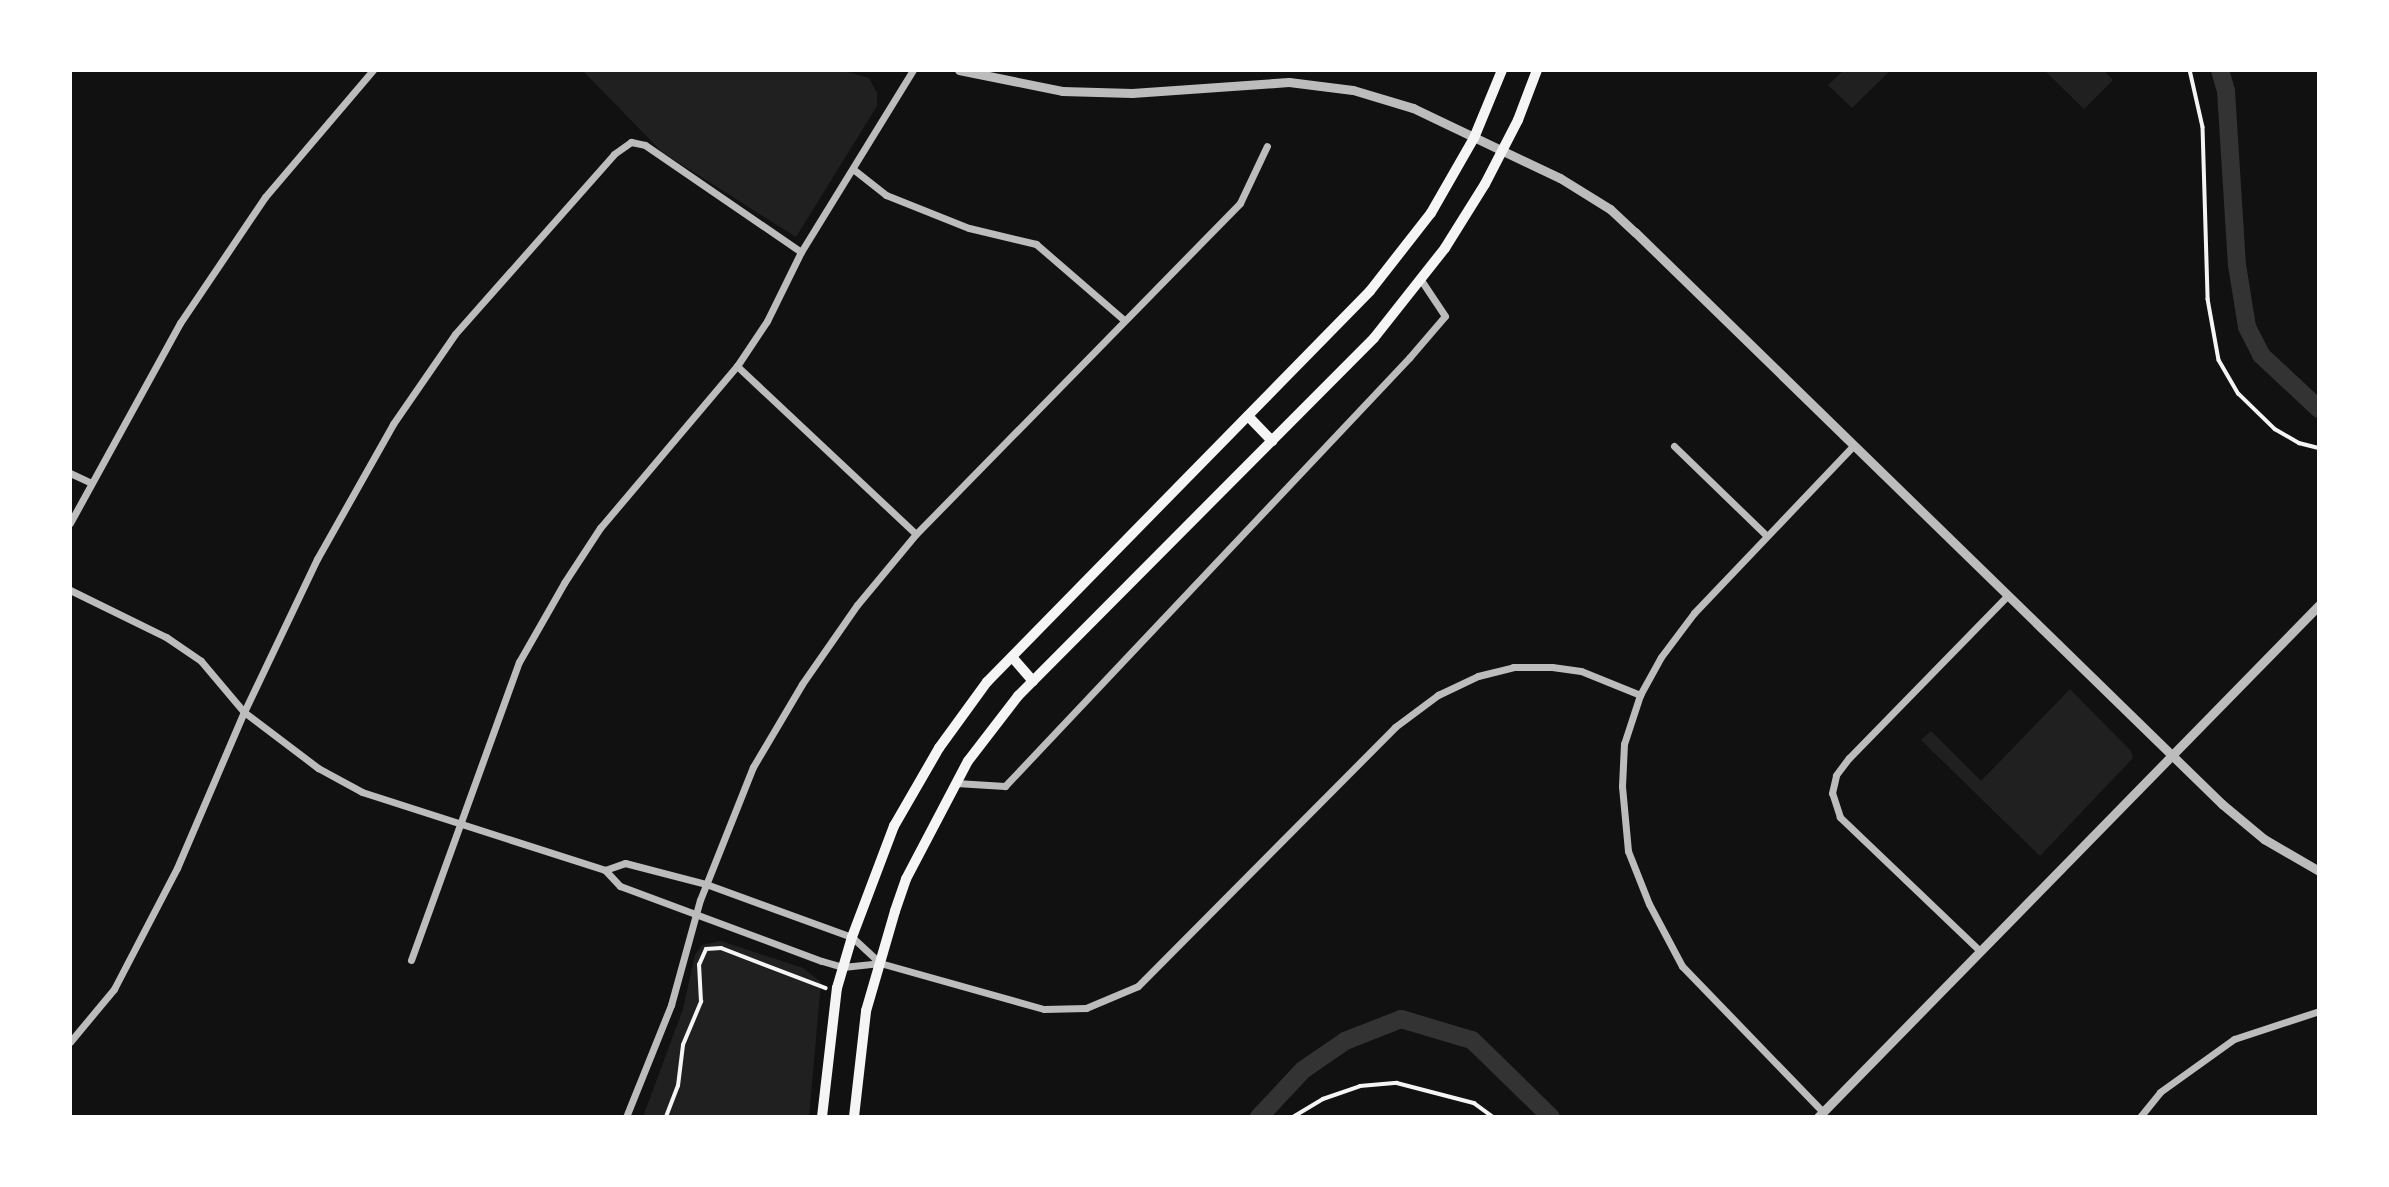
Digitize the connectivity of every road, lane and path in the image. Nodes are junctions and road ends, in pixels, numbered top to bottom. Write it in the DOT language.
graph roads {
  1 [pos="373,70"];
  2 [pos="913,70"];
  3 [pos="959,70"];
  4 [pos="1502,70"];
  5 [pos="1537,70"];
  6 [pos="2190,70"];
  7 [pos="1474,138"];
  8 [pos="1267,146"];
  9 [pos="1502,151"];
  10 [pos="853,169"];
  11 [pos="801,252"];
  12 [pos="1421,280"];
  13 [pos="1124,320"];
  14 [pos="737,366"];
  15 [pos="1248,416"];
  16 [pos="1272,441"];
  17 [pos="1854,445"];
  18 [pos="1674,446"];
  19 [pos="2319,448"];
  20 [pos="70,473"];
  21 [pos="89,482"];
  22 [pos="70,523"];
  23 [pos="916,534"];
  24 [pos="1767,536"];
  25 [pos="70,590"];
  26 [pos="2007,596"];
  27 [pos="2319,605"];
  28 [pos="1012,657"];
  29 [pos="1034,681"];
  30 [pos="1640,695"];
  31 [pos="244,712"];
  32 [pos="2171,755"];
  33 [pos="955,783"];
  34 [pos="462,825"];
  35 [pos="605,870"];
  36 [pos="2319,871"];
  37 [pos="706,884"];
  38 [pos="695,916"];
  39 [pos="852,937"];
  40 [pos="1980,951"];
  41 [pos="411,960"];
  42 [pos="880,963"];
  43 [pos="843,967"];
  44 [pos="838,988"];
  45 [pos="2319,1011"];
  46 [pos="70,1042"];
  47 [pos="1821,1115"];
  48 [pos="626,1117"];
  49 [pos="666,1117"];
  50 [pos="822,1117"];
  51 [pos="854,1117"];
  52 [pos="1293,1117"];
  53 [pos="1493,1117"];
  54 [pos="2140,1117"];
  1 -- 21 [label="street"];
  2 -- 10 [label="street"];
  3 -- 7 [label="street"];
  4 -- 7 [label="main road"];
  5 -- 9 [label="main road"];
  6 -- 19 [label="path"];
  7 -- 9 [label="street"];
  7 -- 15 [label="main road"];
  8 -- 13 [label="street"];
  9 -- 12 [label="main road"];
  9 -- 17 [label="street"];
  10 -- 11 [label="street"];
  10 -- 13 [label="street"];
  11 -- 14 [label="street"];
  11 -- 31 [label="street"];
  12 -- 16 [label="main road"];
  12 -- 33 [label="street"];
  13 -- 23 [label="street"];
  14 -- 23 [label="street"];
  14 -- 34 [label="street"];
  15 -- 16 [label="main road"];
  15 -- 28 [label="main road"];
  16 -- 29 [label="main road"];
  17 -- 24 [label="street"];
  17 -- 26 [label="street"];
  18 -- 24 [label="street"];
  20 -- 21 [label="street"];
  21 -- 22 [label="street"];
  23 -- 37 [label="street"];
  24 -- 30 [label="street"];
  25 -- 31 [label="street"];
  26 -- 32 [label="street"];
  26 -- 40 [label="street"];
  27 -- 32 [label="street"];
  28 -- 29 [label="main road"];
  28 -- 39 [label="main road"];
  29 -- 33 [label="main road"];
  30 -- 42 [label="street"];
  30 -- 47 [label="street"];
  31 -- 34 [label="street"];
  31 -- 46 [label="street"];
  32 -- 36 [label="street"];
  32 -- 40 [label="street"];
  33 -- 42 [label="main road"];
  34 -- 35 [label="street"];
  34 -- 41 [label="street"];
  35 -- 37 [label="street"];
  35 -- 38 [label="street"];
  37 -- 38 [label="street"];
  37 -- 39 [label="street"];
  38 -- 43 [label="street"];
  38 -- 48 [label="street"];
  39 -- 42 [label="street"];
  39 -- 43 [label="main road"];
  40 -- 47 [label="street"];
  42 -- 43 [label="street"];
  42 -- 51 [label="main road"];
  43 -- 44 [label="main road"];
  44 -- 49 [label="path"];
  44 -- 50 [label="main road"];
  45 -- 54 [label="street"];
  52 -- 53 [label="path"];
}
